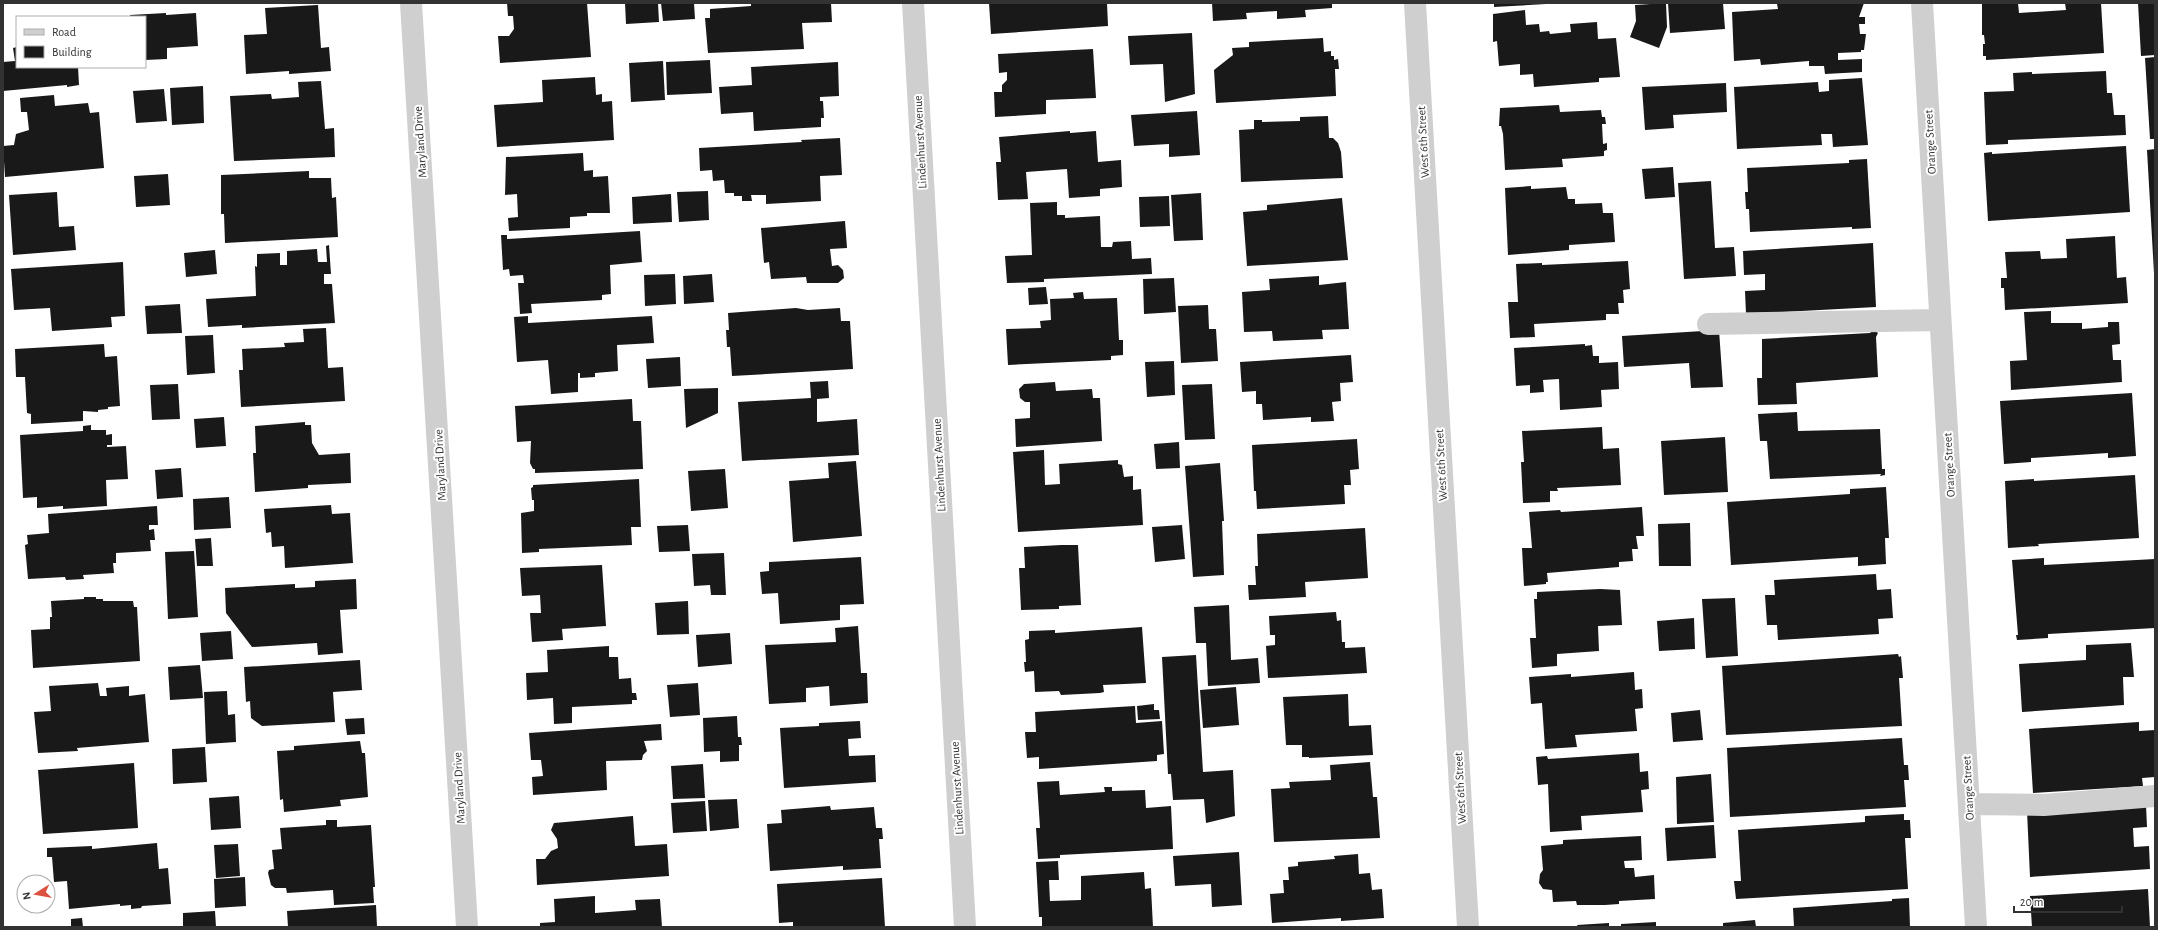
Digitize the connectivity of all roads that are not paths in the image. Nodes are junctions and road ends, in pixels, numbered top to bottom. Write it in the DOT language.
graph roads {
  1 [pos="411,3"];
  2 [pos="913,3"];
  3 [pos="1415,3"];
  4 [pos="1922,3"];
  5 [pos="1940,320"];
  6 [pos="1708,324"];
  7 [pos="2155,796"];
  8 [pos="1969,804"];
  9 [pos="467,927"];
  10 [pos="964,927"];
  11 [pos="1468,927"];
  12 [pos="1976,927"];
  1 -- 9 [label="street, Maryland Drive"];
  2 -- 10 [label="street, Lindenhurst Avenue"];
  3 -- 11 [label="street, West 6th Street"];
  4 -- 5 [label="street, Orange Street"];
  5 -- 6 [label="street"];
  5 -- 8 [label="street, Orange Street"];
  7 -- 8 [label="street"];
  8 -- 12 [label="street, Orange Street"];
}
